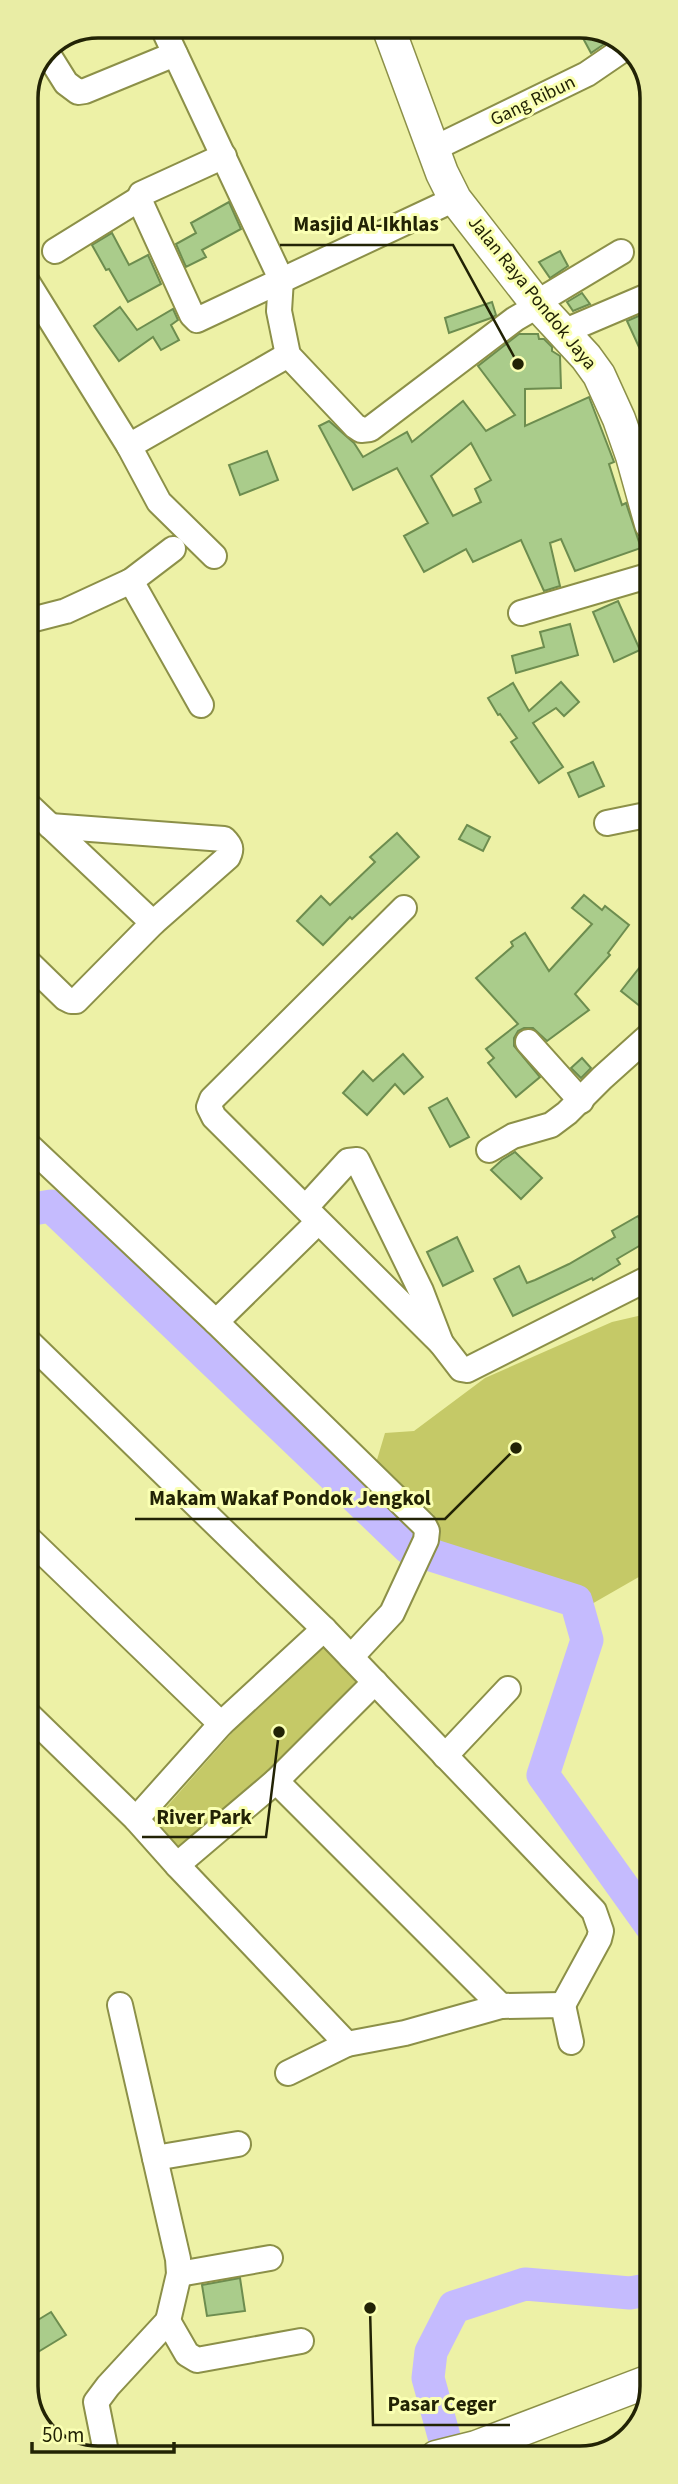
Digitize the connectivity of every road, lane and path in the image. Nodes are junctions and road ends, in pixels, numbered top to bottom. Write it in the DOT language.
graph roads {
  1 [pos="168,38"];
  2 [pos="392,39"];
  3 [pos="618,53"];
  4 [pos="175,54"];
  5 [pos="52,61"];
  6 [pos="433,149"];
  7 [pos="223,156"];
  8 [pos="139,199"];
  9 [pos="455,199"];
  10 [pos="55,251"];
  11 [pos="621,252"];
  12 [pos="281,279"];
  13 [pos="38,299"];
  14 [pos="640,299"];
  15 [pos="538,304"];
  16 [pos="563,332"];
  17 [pos="288,355"];
  18 [pos="129,446"];
  19 [pos="640,451"];
  20 [pos="173,549"];
  21 [pos="214,556"];
  22 [pos="640,578"];
  23 [pos="131,581"];
  24 [pos="521,613"];
  25 [pos="38,618"];
  26 [pos="201,705"];
  27 [pos="38,815"];
  28 [pos="640,816"];
  29 [pos="607,823"];
  30 [pos="50,826"];
  31 [pos="404,908"];
  32 [pos="153,923"];
  33 [pos="38,972"];
  34 [pos="528,1042"];
  35 [pos="640,1044"];
  36 [pos="581,1101"];
  37 [pos="489,1150"];
  38 [pos="38,1154"];
  39 [pos="312,1214"];
  40 [pos="640,1283"];
  41 [pos="216,1322"];
  42 [pos="442,1343"];
  43 [pos="38,1351"];
  44 [pos="38,1548"];
  45 [pos="324,1629"];
  46 [pos="351,1657"];
  47 [pos="375,1682"];
  48 [pos="508,1689"];
  49 [pos="38,1724"];
  50 [pos="221,1724"];
  51 [pos="445,1756"];
  52 [pos="276,1781"];
  53 [pos="136,1819"];
  54 [pos="177,1865"];
  55 [pos="120,2005"];
  56 [pos="563,2005"];
  57 [pos="501,2006"];
  58 [pos="571,2042"];
  59 [pos="347,2044"];
  60 [pos="289,2073"];
  61 [pos="238,2144"];
  62 [pos="155,2158"];
  63 [pos="270,2258"];
  64 [pos="179,2274"];
  65 [pos="169,2321"];
  66 [pos="300,2342"];
  67 [pos="640,2385"];
  68 [pos="105,2445"];
  69 [pos="486,2446"];
  1 -- 4 [label="street"];
  2 -- 6 [label="main road, Jalan Raya Pondok Jaya"];
  3 -- 6 [label="street, Gang Ribun"];
  4 -- 5 [label="street"];
  4 -- 7 [label="street"];
  6 -- 9 [label="main road, Jalan Raya Pondok Jaya"];
  7 -- 8 [label="street"];
  7 -- 12 [label="street"];
  8 -- 10 [label="street"];
  8 -- 12 [label="street"];
  9 -- 12 [label="street"];
  9 -- 15 [label="main road, Jalan Raya Pondok Jaya"];
  11 -- 15 [label="street"];
  12 -- 17 [label="street"];
  13 -- 18 [label="street"];
  14 -- 16 [label="street"];
  15 -- 16 [label="main road, Jalan Raya Pondok Jaya"];
  15 -- 17 [label="street"];
  16 -- 19 [label="main road, Jalan Raya Pondok Jaya"];
  17 -- 18 [label="street"];
  18 -- 21 [label="street"];
  20 -- 23 [label="street"];
  22 -- 24 [label="street"];
  23 -- 25 [label="street"];
  23 -- 26 [label="street"];
  27 -- 30 [label="street"];
  28 -- 29 [label="street"];
  30 -- 32 [label="street"];
  30 -- 32 [label="street"];
  31 -- 39 [label="street"];
  32 -- 33 [label="street"];
  34 -- 36 [label="street"];
  35 -- 36 [label="street"];
  36 -- 37 [label="street"];
  38 -- 41 [label="street"];
  39 -- 41 [label="street"];
  39 -- 42 [label="street"];
  39 -- 42 [label="street"];
  40 -- 42 [label="street"];
  41 -- 46 [label="street"];
  43 -- 45 [label="street"];
  44 -- 50 [label="street"];
  45 -- 46 [label="street"];
  45 -- 50 [label="street"];
  46 -- 47 [label="street"];
  47 -- 51 [label="street"];
  47 -- 52 [label="street"];
  48 -- 51 [label="street"];
  49 -- 53 [label="street"];
  50 -- 53 [label="street"];
  51 -- 56 [label="street"];
  52 -- 54 [label="street"];
  52 -- 57 [label="street"];
  53 -- 54 [label="street"];
  54 -- 59 [label="street"];
  55 -- 62 [label="street"];
  56 -- 57 [label="street"];
  56 -- 58 [label="street"];
  57 -- 59 [label="street"];
  59 -- 60 [label="street"];
  61 -- 62 [label="street"];
  62 -- 64 [label="street"];
  63 -- 64 [label="street"];
  64 -- 65 [label="street"];
  65 -- 66 [label="street"];
  65 -- 68 [label="street"];
  67 -- 69 [label="main road"];
}
